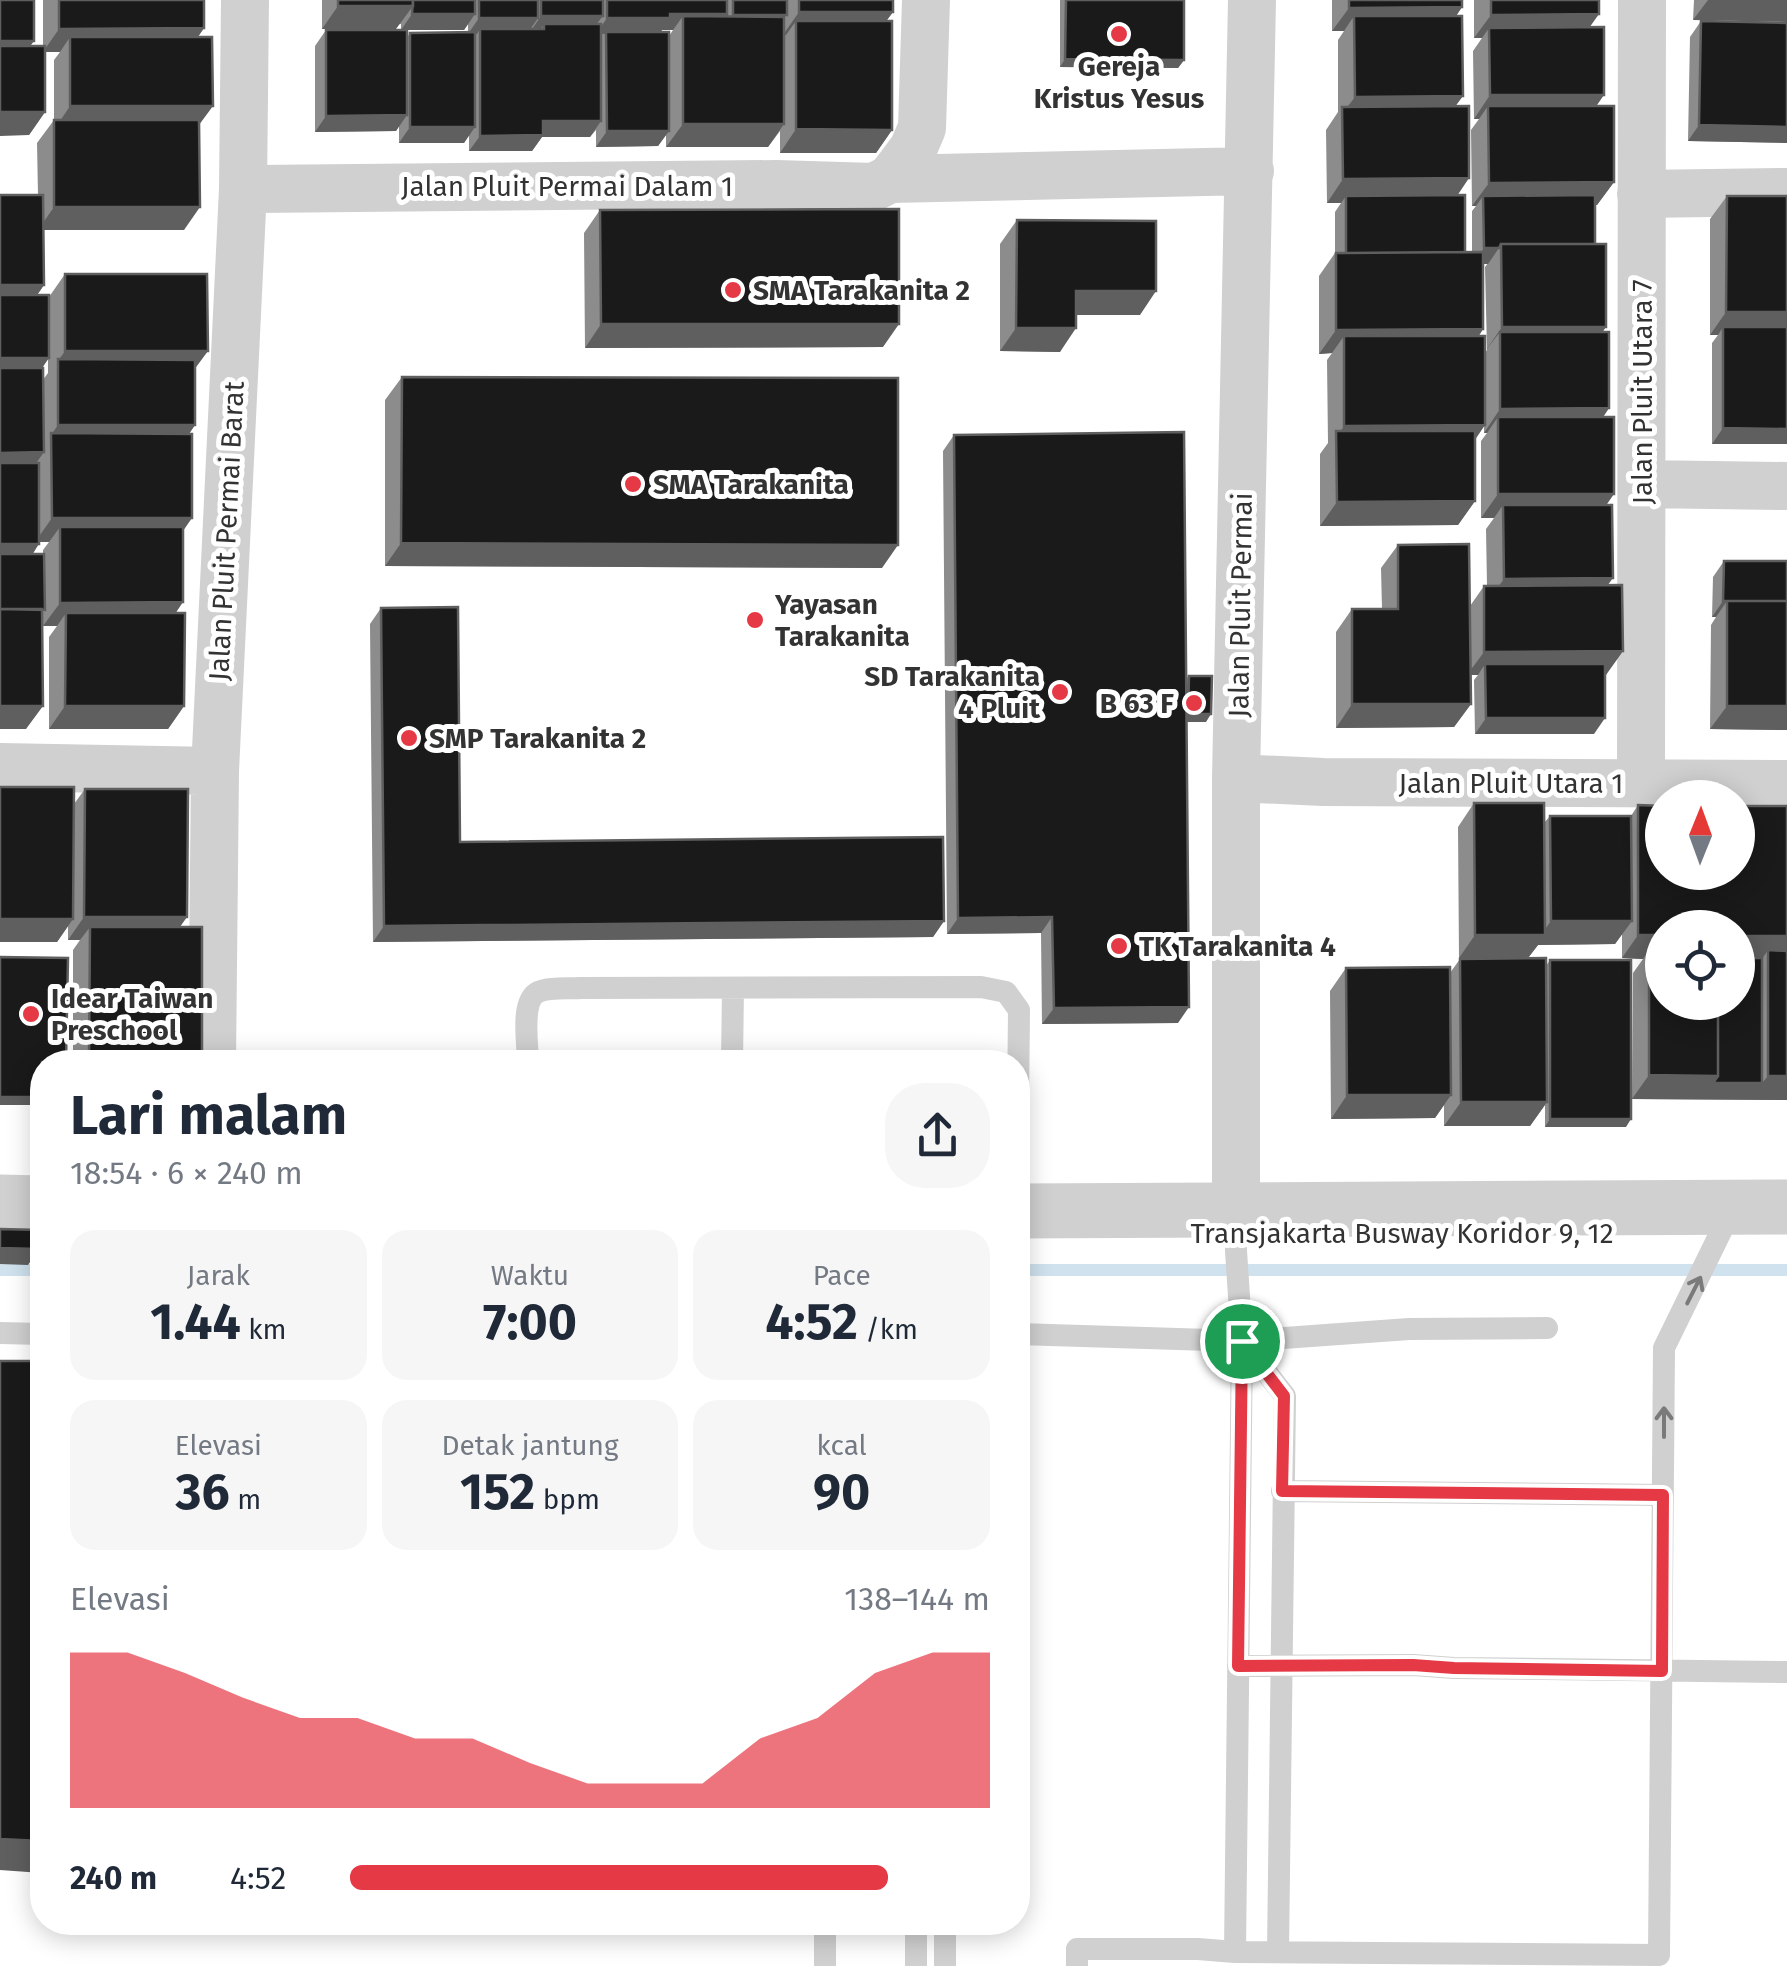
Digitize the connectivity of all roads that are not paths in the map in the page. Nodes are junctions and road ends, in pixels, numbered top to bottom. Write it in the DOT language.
graph roads {
  1 [pos="244,0"];
  2 [pos="926,0"];
  3 [pos="1252,0"];
  4 [pos="1642,0"];
  5 [pos="1250,170"];
  6 [pos="890,179"];
  7 [pos="242,188"];
  8 [pos="1787,192"];
  9 [pos="1641,194"];
  10 [pos="1643,484"];
  11 [pos="1787,486"];
  12 [pos="0,766"];
  13 [pos="214,771"];
  14 [pos="1236,778"];
  15 [pos="1641,784"];
  16 [pos="1787,784"];
  17 [pos="734,988"];
  18 [pos="212,1050"];
  19 [pos="528,1050"];
  20 [pos="732,1050"];
  21 [pos="1019,1050"];
  22 [pos="0,1202"];
  23 [pos="30,1202"];
  24 [pos="1787,1207"];
  25 [pos="1030,1222"];
  26 [pos="1724,1225"];
  27 [pos="1236,1232"];
  28 [pos="1548,1328"];
  29 [pos="0,1333"];
  30 [pos="30,1334"];
  31 [pos="1030,1334"];
  32 [pos="1242,1341"];
  33 [pos="1282,1491"];
  34 [pos="1663,1495"];
  35 [pos="1238,1666"];
  36 [pos="1280,1667"];
  37 [pos="1662,1671"];
  38 [pos="1787,1672"];
  39 [pos="825,1935"];
  40 [pos="916,1935"];
  41 [pos="945,1935"];
  42 [pos="1235,1952"];
  43 [pos="1278,1952"];
  44 [pos="1129,1958"];
  45 [pos="825,1966"];
  46 [pos="916,1966"];
  47 [pos="945,1966"];
  48 [pos="1077,1966"];
  1 -- 7 [label="street, Jalan Pluit Permai Barat"];
  2 -- 6 [label="street"];
  3 -- 5 [label="street, Jalan Pluit Permai"];
  4 -- 9 [label="street, Jalan Pluit Utara 7"];
  5 -- 6 [label="street, Jalan Pluit Permai Dalam 1"];
  5 -- 14 [label="street, Jalan Pluit Permai"];
  6 -- 7 [label="street, Jalan Pluit Permai Dalam 1"];
  7 -- 13 [label="street, Jalan Pluit Permai Barat"];
  8 -- 9 [label="street"];
  9 -- 10 [label="street, Jalan Pluit Utara 7"];
  10 -- 11 [label="street"];
  10 -- 15 [label="street, Jalan Pluit Utara 7"];
  12 -- 13 [label="street"];
  13 -- 18 [label="street, Jalan Pluit Permai Barat"];
  14 -- 15 [label="street, Jalan Pluit Utara 1"];
  14 -- 27 [label="street, Jalan Pluit Permai"];
  15 -- 16 [label="street, Jalan Pluit Utara 1"];
  17 -- 19 [label="lane"];
  17 -- 20 [label="lane"];
  17 -- 21 [label="lane"];
  22 -- 23 [label="street"];
  24 -- 26 [label="street"];
  25 -- 27 [label="street"];
  26 -- 27 [label="street"];
  34 -- 26 [label="lane, one-way"];
  27 -- 32 [label="lane, Jalan Pluit Permai"];
  28 -- 32 [label="lane"];
  29 -- 30 [label="lane"];
  31 -- 32 [label="lane"];
  32 -- 33 [label="lane"];
  32 -- 35 [label="lane, Jalan Pluit Permai"];
  33 -- 34 [label="lane"];
  33 -- 36 [label="lane"];
  34 -- 37 [label="lane"];
  35 -- 36 [label="lane"];
  35 -- 42 [label="lane, Jalan Pluit Permai"];
  36 -- 37 [label="lane"];
  36 -- 43 [label="lane"];
  37 -- 38 [label="lane"];
  37 -- 43 [label="lane"];
  39 -- 45 [label="lane"];
  40 -- 46 [label="lane"];
  41 -- 47 [label="lane"];
  42 -- 43 [label="lane"];
  42 -- 44 [label="lane"];
  44 -- 48 [label="lane"];
}
